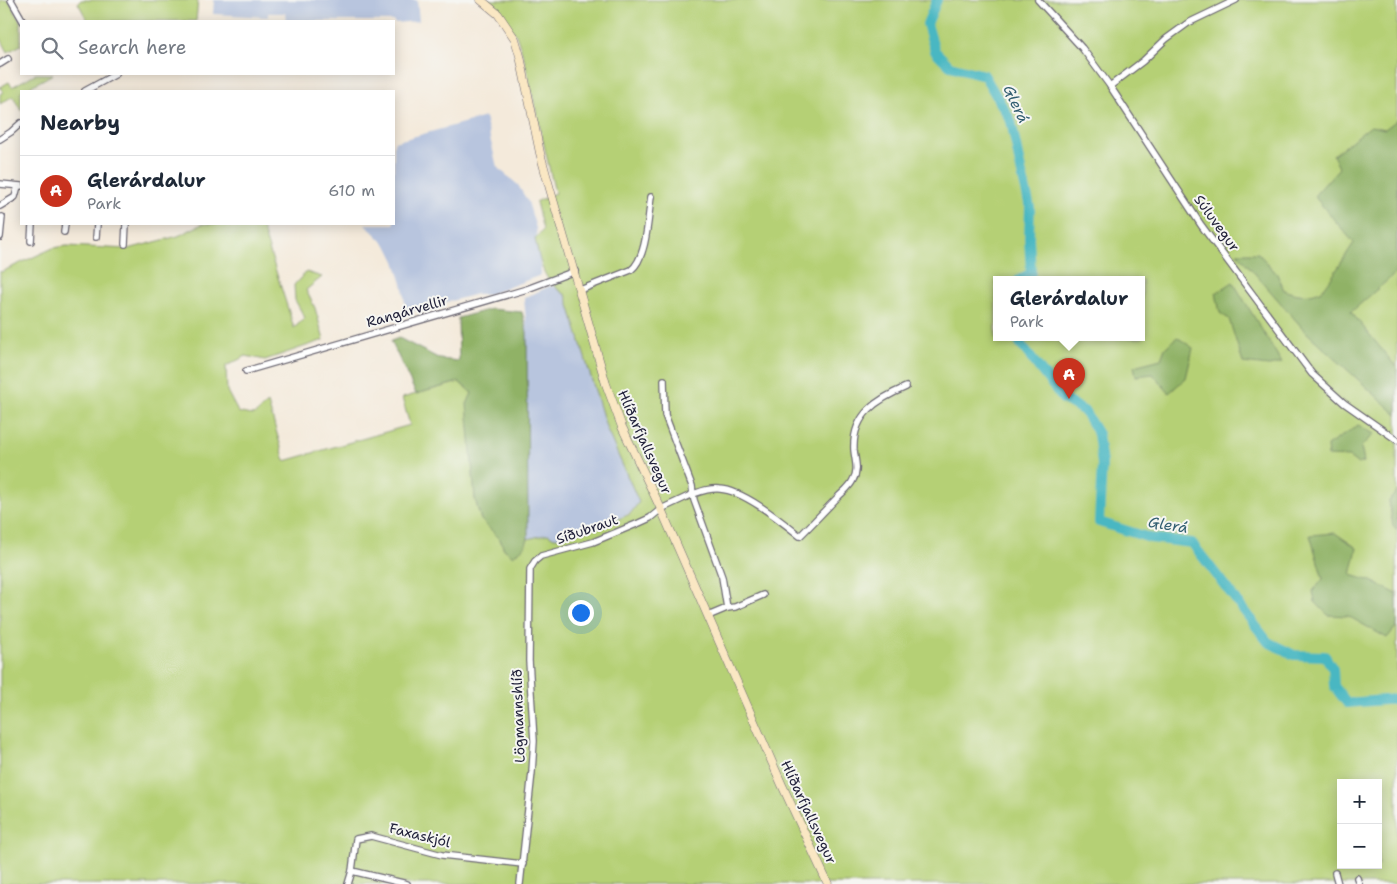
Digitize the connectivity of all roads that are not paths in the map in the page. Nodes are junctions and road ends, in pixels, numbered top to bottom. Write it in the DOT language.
graph roads {
  1 [pos="11,0"];
  2 [pos="481,0"];
  3 [pos="1038,0"];
  4 [pos="1236,0"];
  5 [pos="22,20"];
  6 [pos="8,59"];
  7 [pos="0,64"];
  8 [pos="114,75"];
  9 [pos="1110,86"];
  10 [pos="87,90"];
  11 [pos="20,124"];
  12 [pos="0,139"];
  13 [pos="0,184"];
  14 [pos="20,186"];
  15 [pos="19,196"];
  16 [pos="651,197"];
  17 [pos="0,206"];
  18 [pos="2,217"];
  19 [pos="32,225"];
  20 [pos="65,225"];
  21 [pos="97,225"];
  22 [pos="126,225"];
  23 [pos="0,226"];
  24 [pos="64,232"];
  25 [pos="0,237"];
  26 [pos="96,237"];
  27 [pos="31,241"];
  28 [pos="125,244"];
  29 [pos="574,271"];
  30 [pos="580,290"];
  31 [pos="246,371"];
  32 [pos="664,380"];
  33 [pos="906,387"];
  34 [pos="1397,440"];
  35 [pos="693,494"];
  36 [pos="661,509"];
  37 [pos="529,577"];
  38 [pos="763,595"];
  39 [pos="727,608"];
  40 [pos="708,616"];
  41 [pos="522,864"];
  42 [pos="352,871"];
  43 [pos="1335,873"];
  44 [pos="348,884"];
  45 [pos="407,884"];
  46 [pos="520,884"];
  47 [pos="828,884"];
  48 [pos="1338,884"];
  1 -- 5 [label="street"];
  2 -- 29 [label="main road, Hlíðarfjallsvegur"];
  3 -- 9 [label="street, Súluvegur"];
  4 -- 9 [label="street"];
  6 -- 7 [label="street"];
  8 -- 10 [label="street"];
  9 -- 34 [label="street, Súluvegur"];
  11 -- 12 [label="street"];
  13 -- 14 [label="street"];
  14 -- 15 [label="street"];
  15 -- 17 [label="street"];
  16 -- 30 [label="street"];
  18 -- 23 [label="street"];
  19 -- 27 [label="street"];
  20 -- 24 [label="street"];
  21 -- 26 [label="street"];
  22 -- 28 [label="street"];
  23 -- 25 [label="street"];
  29 -- 30 [label="main road, Hlíðarfjallsvegur"];
  29 -- 31 [label="street, Rangárvellir"];
  30 -- 36 [label="main road, Hlíðarfjallsvegur"];
  32 -- 35 [label="street"];
  33 -- 35 [label="street, Síðubraut"];
  35 -- 36 [label="street, Síðubraut"];
  35 -- 39 [label="street"];
  36 -- 37 [label="street, Síðubraut"];
  36 -- 40 [label="main road, Hlíðarfjallsvegur"];
  37 -- 41 [label="street, Lögmannshlíð"];
  38 -- 39 [label="street"];
  39 -- 40 [label="street"];
  40 -- 47 [label="main road, Hlíðarfjallsvegur"];
  41 -- 42 [label="street, Faxaskjól"];
  41 -- 46 [label="street, Lögmannshlíð"];
  42 -- 44 [label="street, Faxaskjól"];
  42 -- 45 [label="street"];
  43 -- 48 [label="street"];
}
